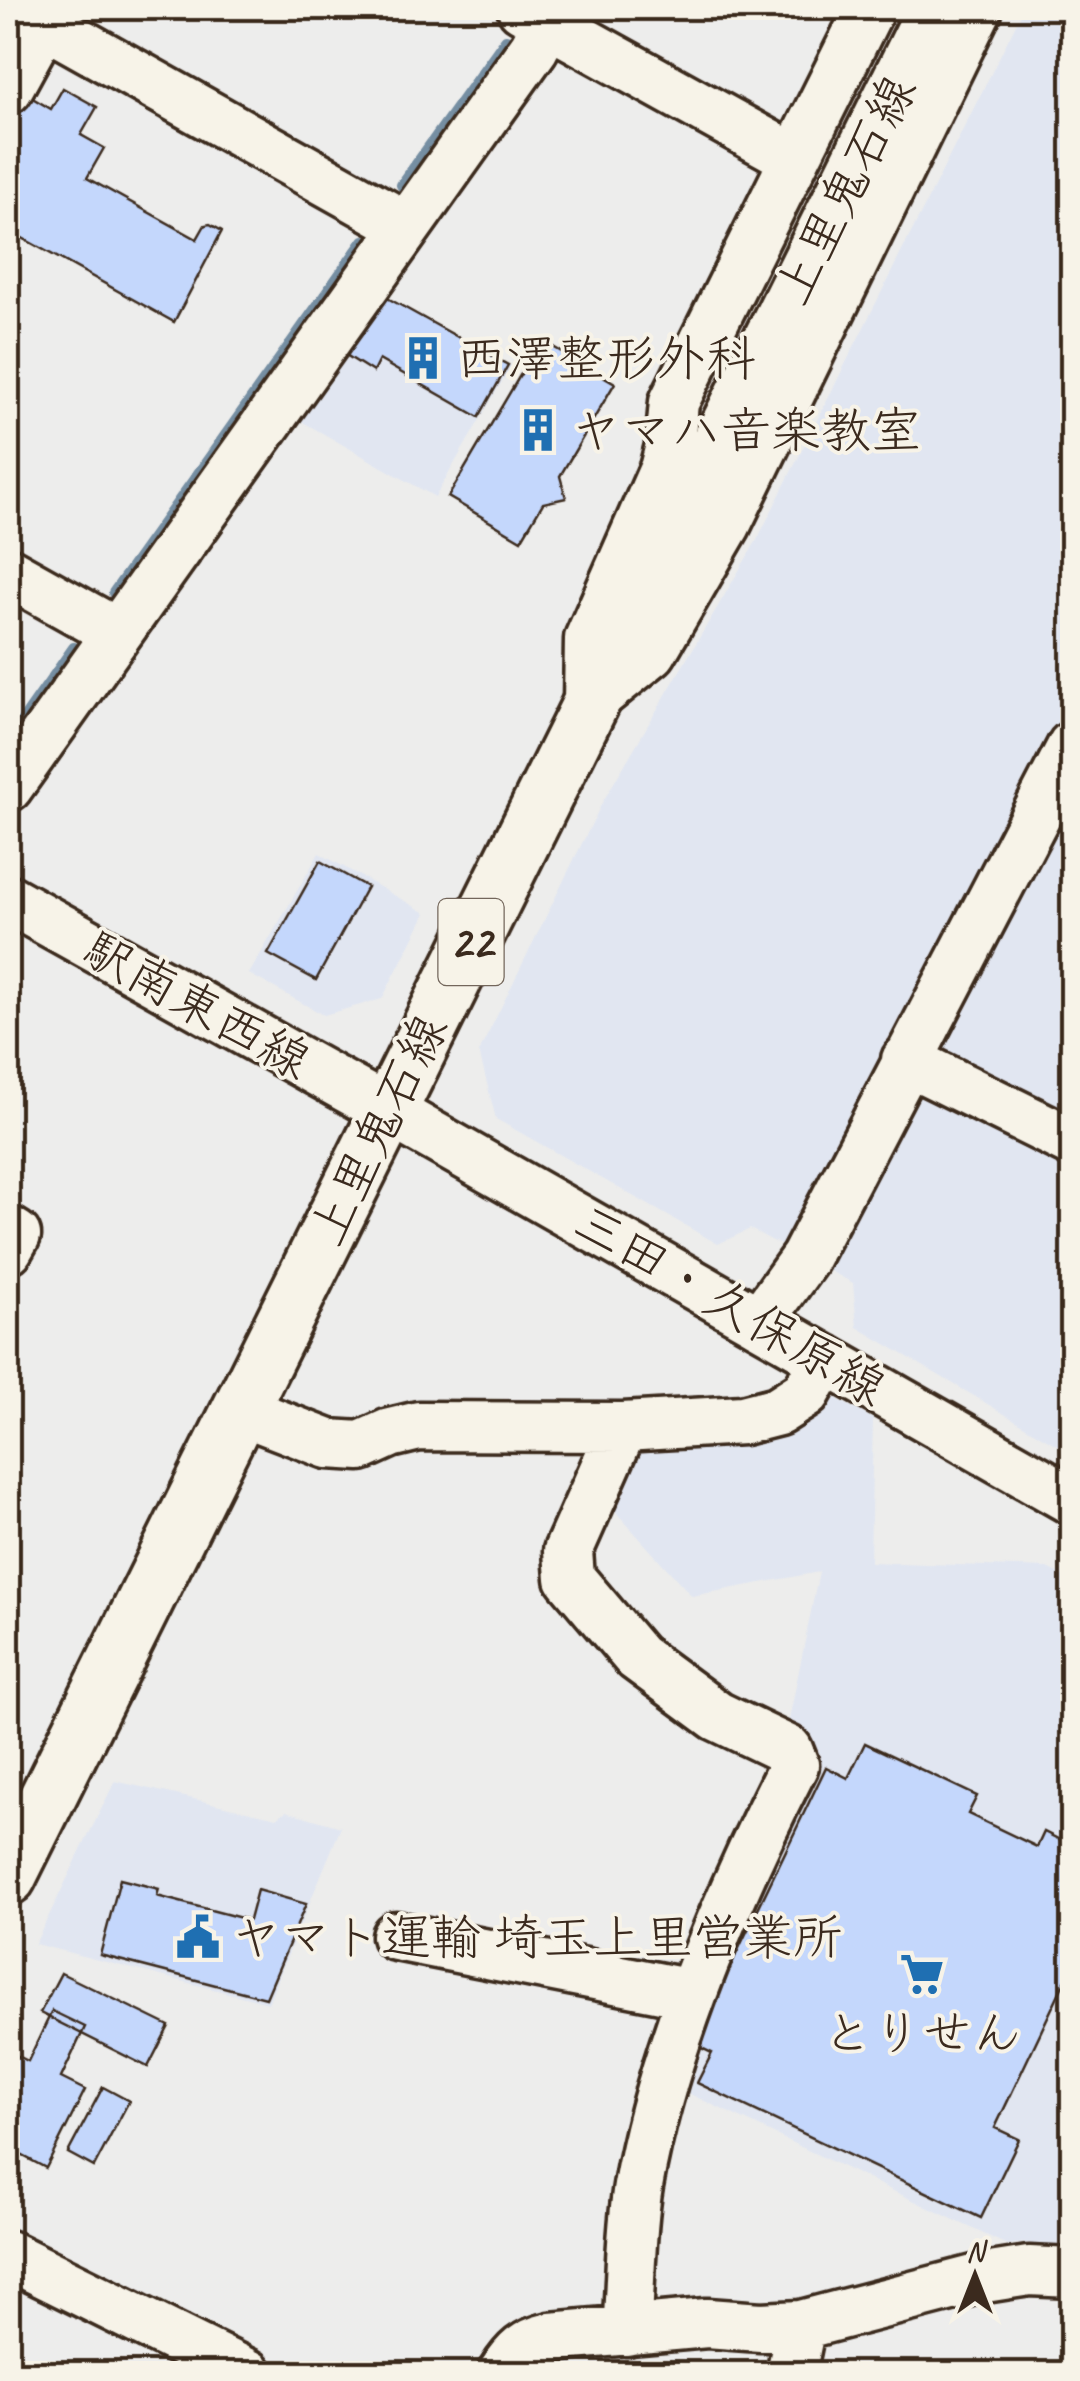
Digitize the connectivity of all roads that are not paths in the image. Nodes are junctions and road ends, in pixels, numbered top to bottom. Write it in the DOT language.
graph roads {
  1 [pos="870,8"];
  2 [pos="936,8"];
  3 [pos="978,8"];
  4 [pos="541,13"];
  5 [pos="31,15"];
  6 [pos="8,88"];
  7 [pos="795,160"];
  8 [pos="406,226"];
  9 [pos="8,572"];
  10 [pos="116,633"];
  11 [pos="588,704"];
  12 [pos="1072,746"];
  13 [pos="8,787"];
  14 [pos="8,899"];
  15 [pos="906,1060"];
  16 [pos="387,1110"];
  17 [pos="1072,1142"];
  18 [pos="8,1230"];
  19 [pos="8,1249"];
  20 [pos="759,1322"];
  21 [pos="825,1359"];
  22 [pos="240,1410"];
  23 [pos="622,1427"];
  24 [pos="1072,1500"];
  25 [pos="8,1877"];
  26 [pos="396,1936"];
  27 [pos="692,1994"];
  28 [pos="8,2255"];
  29 [pos="1072,2273"];
  30 [pos="801,2324"];
  31 [pos="628,2331"];
  32 [pos="248,2374"];
  33 [pos="502,2374"];
  34 [pos="791,2374"];
  1 -- 7 [label="street"];
  2 -- 11 [label="main road, 上里鬼石線 / 22"];
  3 -- 11 [label="street"];
  4 -- 7 [label="street"];
  4 -- 8 [label="street"];
  5 -- 6 [label="street"];
  5 -- 8 [label="street"];
  7 -- 11 [label="street"];
  8 -- 10 [label="street"];
  9 -- 10 [label="street"];
  10 -- 13 [label="street"];
  11 -- 16 [label="main road, 上里鬼石線 / 22"];
  12 -- 15 [label="street"];
  14 -- 16 [label="street, 駅南東西線"];
  15 -- 17 [label="street"];
  15 -- 20 [label="street"];
  16 -- 20 [label="street, 三田・久保原線"];
  16 -- 22 [label="main road, 上里鬼石線 / 22"];
  18 -- 19 [label="street"];
  20 -- 21 [label="street, 三田・久保原線"];
  21 -- 23 [label="street"];
  21 -- 24 [label="street, 三田・久保原線"];
  22 -- 23 [label="street"];
  22 -- 25 [label="main road, 上里鬼石線 / 22"];
  23 -- 27 [label="street"];
  26 -- 27 [label="street"];
  27 -- 31 [label="street"];
  28 -- 32 [label="street"];
  29 -- 30 [label="street"];
  30 -- 31 [label="street"];
  30 -- 34 [label="street"];
  31 -- 33 [label="street"];
}
